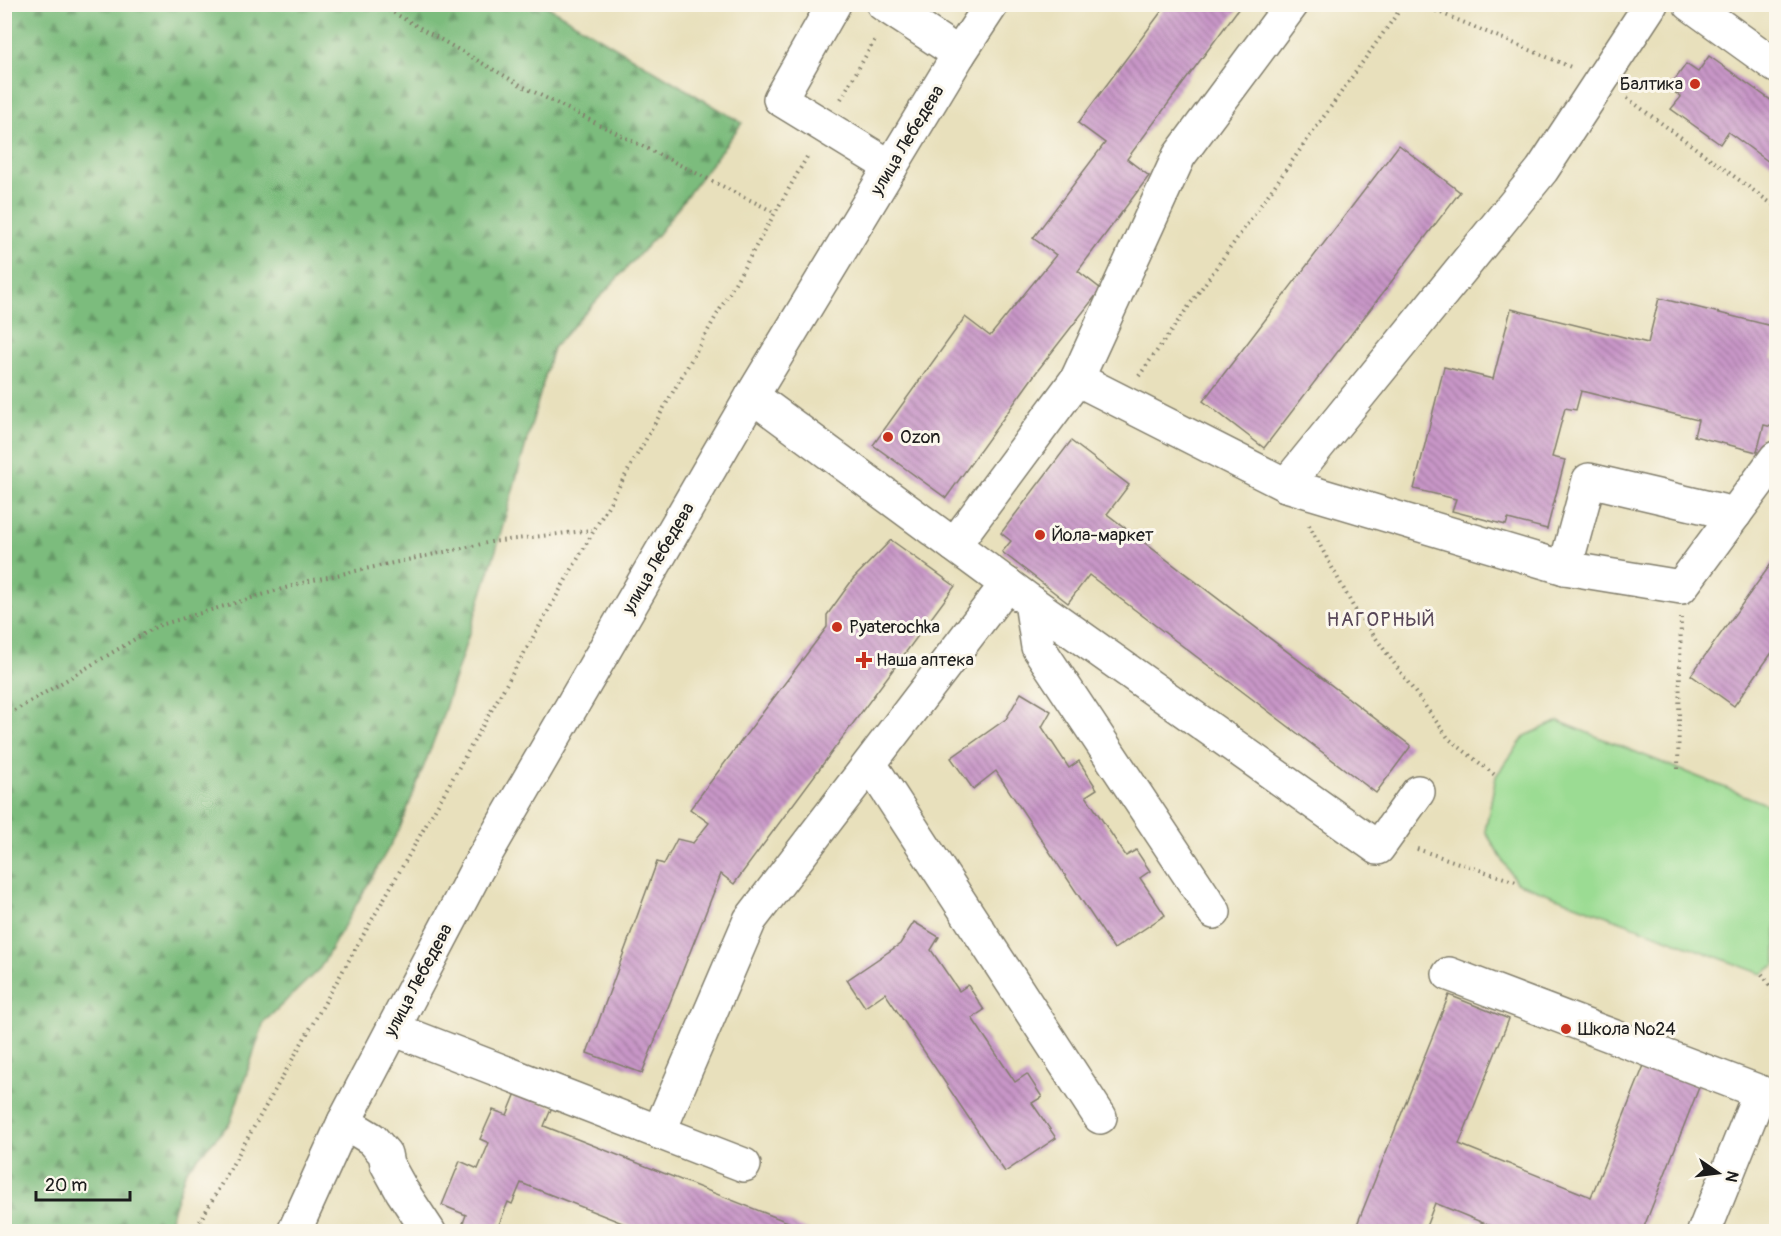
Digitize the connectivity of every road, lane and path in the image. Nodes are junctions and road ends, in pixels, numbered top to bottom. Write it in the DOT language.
graph roads {
  1 [pos="378,4"];
  2 [pos="834,4"];
  3 [pos="992,4"];
  4 [pos="1292,4"];
  5 [pos="1404,4"];
  6 [pos="1419,4"];
  7 [pos="1651,4"];
  8 [pos="1690,4"];
  9 [pos="888,8"];
  10 [pos="959,54"];
  11 [pos="1776,66"];
  12 [pos="1602,80"];
  13 [pos="825,126"];
  14 [pos="891,167"];
  15 [pos="1776,207"];
  16 [pos="774,212"];
  17 [pos="1077,379"];
  18 [pos="752,396"];
  19 [pos="1121,402"];
  20 [pos="1776,458"];
  21 [pos="1286,486"];
  22 [pos="1735,514"];
  23 [pos="593,530"];
  24 [pos="954,545"];
  25 [pos="1565,568"];
  26 [pos="1681,587"];
  27 [pos="1019,593"];
  28 [pos="4,717"];
  29 [pos="870,764"];
  30 [pos="1677,769"];
  31 [pos="1496,776"];
  32 [pos="1418,792"];
  33 [pos="1385,839"];
  34 [pos="1516,882"];
  35 [pos="1214,912"];
  36 [pos="1449,974"];
  37 [pos="1762,974"];
  38 [pos="1776,994"];
  39 [pos="393,1029"];
  40 [pos="1100,1117"];
  41 [pos="344,1122"];
  42 [pos="659,1132"];
  43 [pos="744,1165"];
  44 [pos="194,1232"];
  45 [pos="294,1232"];
  46 [pos="429,1232"];
  47 [pos="1704,1232"];
  1 -- 16 [label="path"];
  2 -- 13 [label="main road"];
  3 -- 10 [label="main road, улица Лебедева"];
  4 -- 17 [label="main road"];
  5 -- 19 [label="path"];
  6 -- 12 [label="path"];
  7 -- 12 [label="main road"];
  8 -- 11 [label="main road"];
  9 -- 10 [label="main road"];
  9 -- 13 [label="path"];
  10 -- 14 [label="main road, улица Лебедева"];
  12 -- 15 [label="path"];
  12 -- 21 [label="main road"];
  13 -- 14 [label="main road"];
  13 -- 16 [label="path"];
  14 -- 18 [label="main road, улица Лебедева"];
  16 -- 23 [label="path"];
  17 -- 19 [label="main road"];
  17 -- 24 [label="main road"];
  18 -- 24 [label="main road"];
  18 -- 39 [label="main road, улица Лебедева"];
  19 -- 21 [label="main road"];
  20 -- 22 [label="main road"];
  21 -- 25 [label="main road"];
  21 -- 31 [label="path"];
  22 -- 25 [label="main road"];
  22 -- 26 [label="main road"];
  23 -- 28 [label="path"];
  23 -- 44 [label="path"];
  24 -- 27 [label="main road"];
  25 -- 26 [label="main road"];
  26 -- 30 [label="path"];
  27 -- 29 [label="main road"];
  27 -- 33 [label="main road"];
  27 -- 35 [label="main road"];
  29 -- 40 [label="main road"];
  29 -- 42 [label="main road"];
  32 -- 33 [label="main road"];
  33 -- 34 [label="path"];
  36 -- 47 [label="main road"];
  37 -- 38 [label="path"];
  39 -- 41 [label="main road, улица Лебедева"];
  39 -- 42 [label="main road"];
  41 -- 45 [label="main road, улица Лебедева"];
  41 -- 46 [label="main road"];
  42 -- 43 [label="main road"];
}
